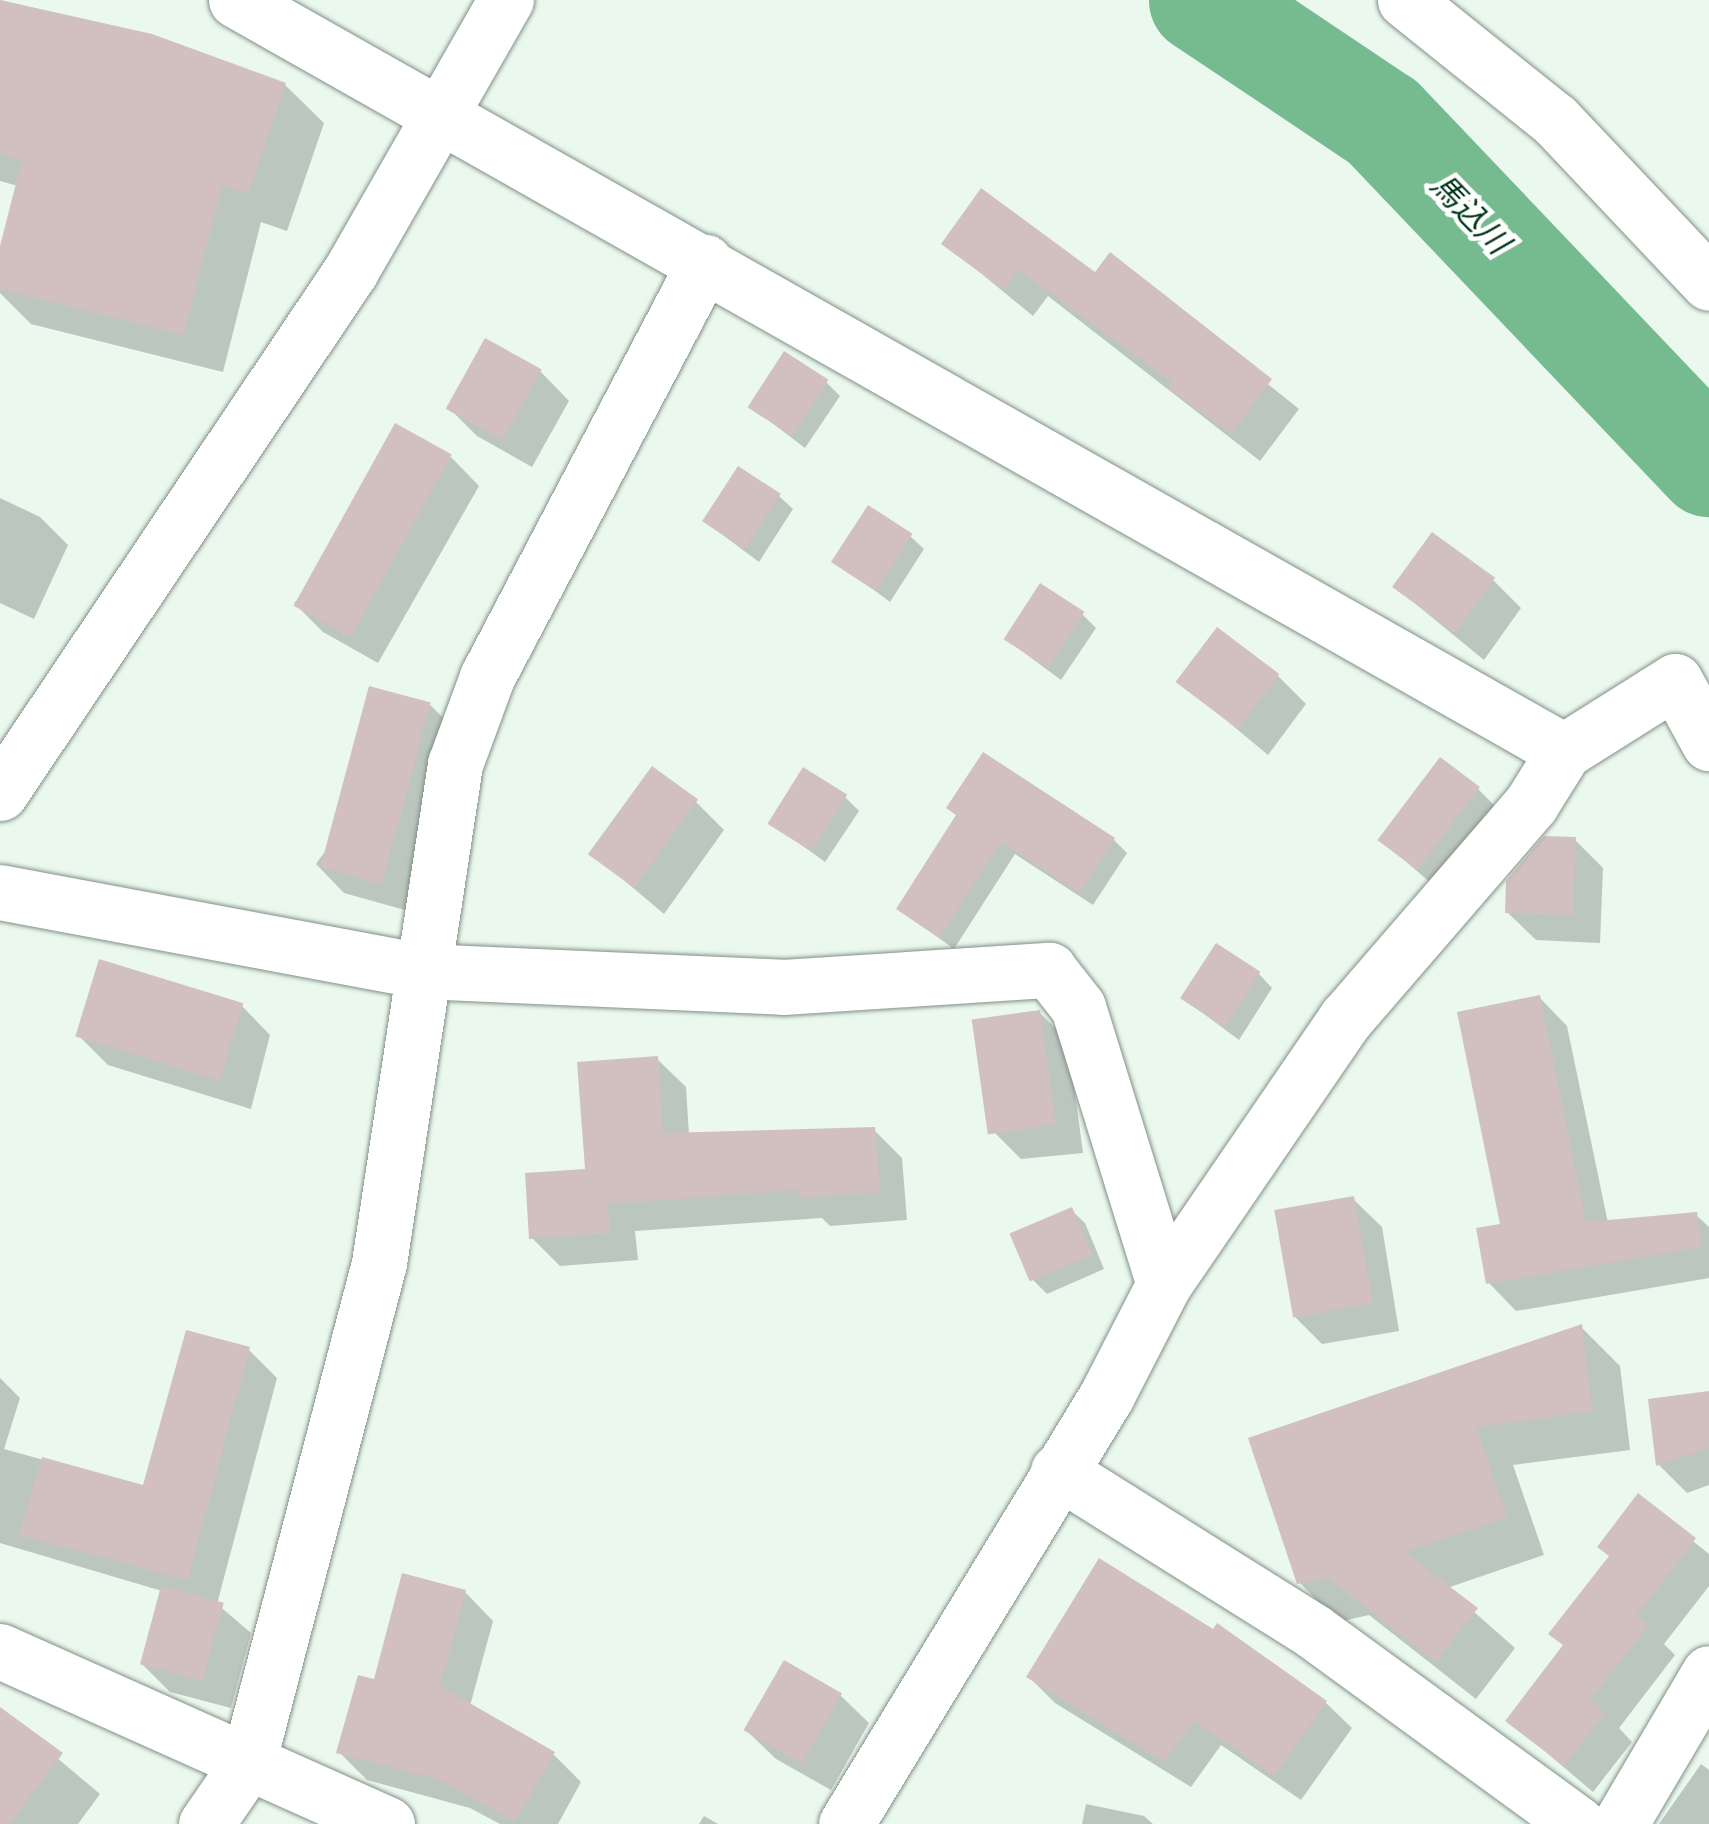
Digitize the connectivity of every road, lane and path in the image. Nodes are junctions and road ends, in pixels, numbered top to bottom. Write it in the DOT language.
graph roads {
  1 [pos="236,0"];
  2 [pos="506,0"];
  3 [pos="1406,0"];
  4 [pos="440,116"];
  5 [pos="705,262"];
  6 [pos="1709,282"];
  7 [pos="1709,743"];
  8 [pos="1564,752"];
  9 [pos="0,793"];
  10 [pos="0,892"];
  11 [pos="420,971"];
  12 [pos="1164,1284"];
  13 [pos="1058,1471"];
  14 [pos="0,1651"];
  15 [pos="1709,1673"];
  16 [pos="248,1764"];
  17 [pos="206,1824"];
  18 [pos="387,1824"];
  19 [pos="846,1824"];
  20 [pos="1578,1824"];
  21 [pos="1620,1824"];
  1 -- 4 [label="street"];
  2 -- 4 [label="street"];
  3 -- 6 [label="street"];
  4 -- 5 [label="street"];
  4 -- 9 [label="street"];
  5 -- 8 [label="street"];
  5 -- 11 [label="street"];
  7 -- 8 [label="street"];
  8 -- 12 [label="street"];
  10 -- 11 [label="street"];
  11 -- 12 [label="street"];
  11 -- 16 [label="street"];
  12 -- 13 [label="street"];
  13 -- 19 [label="street"];
  13 -- 20 [label="street"];
  14 -- 16 [label="street"];
  15 -- 21 [label="street"];
  16 -- 17 [label="street"];
  16 -- 18 [label="street"];
}
